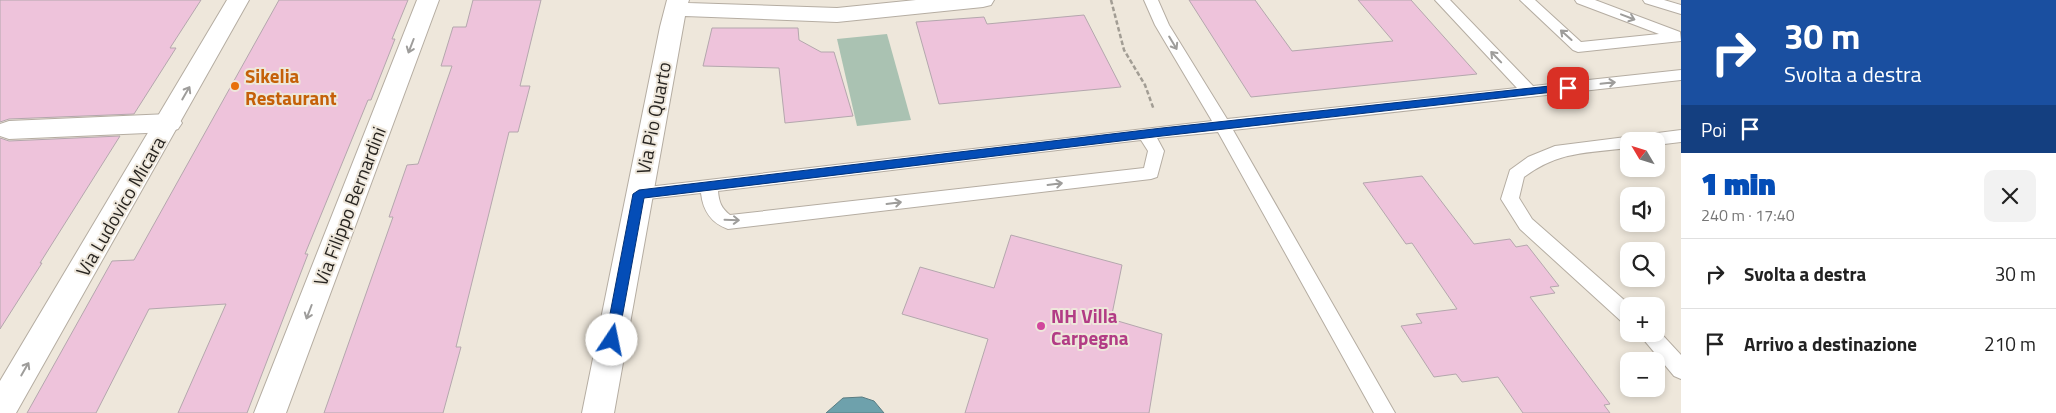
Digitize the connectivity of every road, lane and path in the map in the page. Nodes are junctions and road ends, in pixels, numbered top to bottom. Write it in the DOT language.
graph roads {
  1 [pos="238,0"];
  2 [pos="428,0"];
  3 [pos="983,0"];
  4 [pos="1111,0"];
  5 [pos="1151,0"];
  6 [pos="1442,0"];
  7 [pos="1527,0"];
  8 [pos="1582,0"];
  9 [pos="1650,0"];
  10 [pos="677,5"];
  11 [pos="1681,10"];
  12 [pos="1680,37"];
  13 [pos="1681,75"];
  14 [pos="1530,92"];
  15 [pos="169,123"];
  16 [pos="1223,126"];
  17 [pos="9,130"];
  18 [pos="1154,133"];
  19 [pos="1681,136"];
  20 [pos="1665,138"];
  21 [pos="1620,143"];
  22 [pos="709,186"];
  23 [pos="639,194"];
  24 [pos="1620,308"];
  25 [pos="1658,342"];
  26 [pos="1681,370"];
  27 [pos="0,411"];
  28 [pos="270,413"];
  29 [pos="598,413"];
  30 [pos="1385,413"];
  15 -- 1 [label="street, Via Ludovico Micara, one-way"];
  2 -- 28 [label="street, Via Filippo Bernardini, one-way"];
  3 -- 10 [label="street"];
  4 -- 18 [label="path"];
  5 -- 16 [label="lane, one-way"];
  14 -- 6 [label="lane, one-way"];
  12 -- 7 [label="lane, one-way"];
  8 -- 12 [label="lane, one-way"];
  9 -- 11 [label="lane"];
  10 -- 23 [label="street, Via Pio Quarto"];
  14 -- 13 [label="lane, one-way"];
  14 -- 16 [label="lane"];
  15 -- 17 [label="street"];
  27 -- 15 [label="street, Via Ludovico Micara, one-way"];
  16 -- 18 [label="lane"];
  16 -- 30 [label="lane"];
  18 -- 22 [label="lane"];
  22 -- 18 [label="lane, one-way"];
  19 -- 20 [label="lane"];
  21 -- 24 [label="lane"];
  22 -- 23 [label="lane"];
  23 -- 29 [label="street, Via Pio Quarto"];
  25 -- 26 [label="lane"];
}
